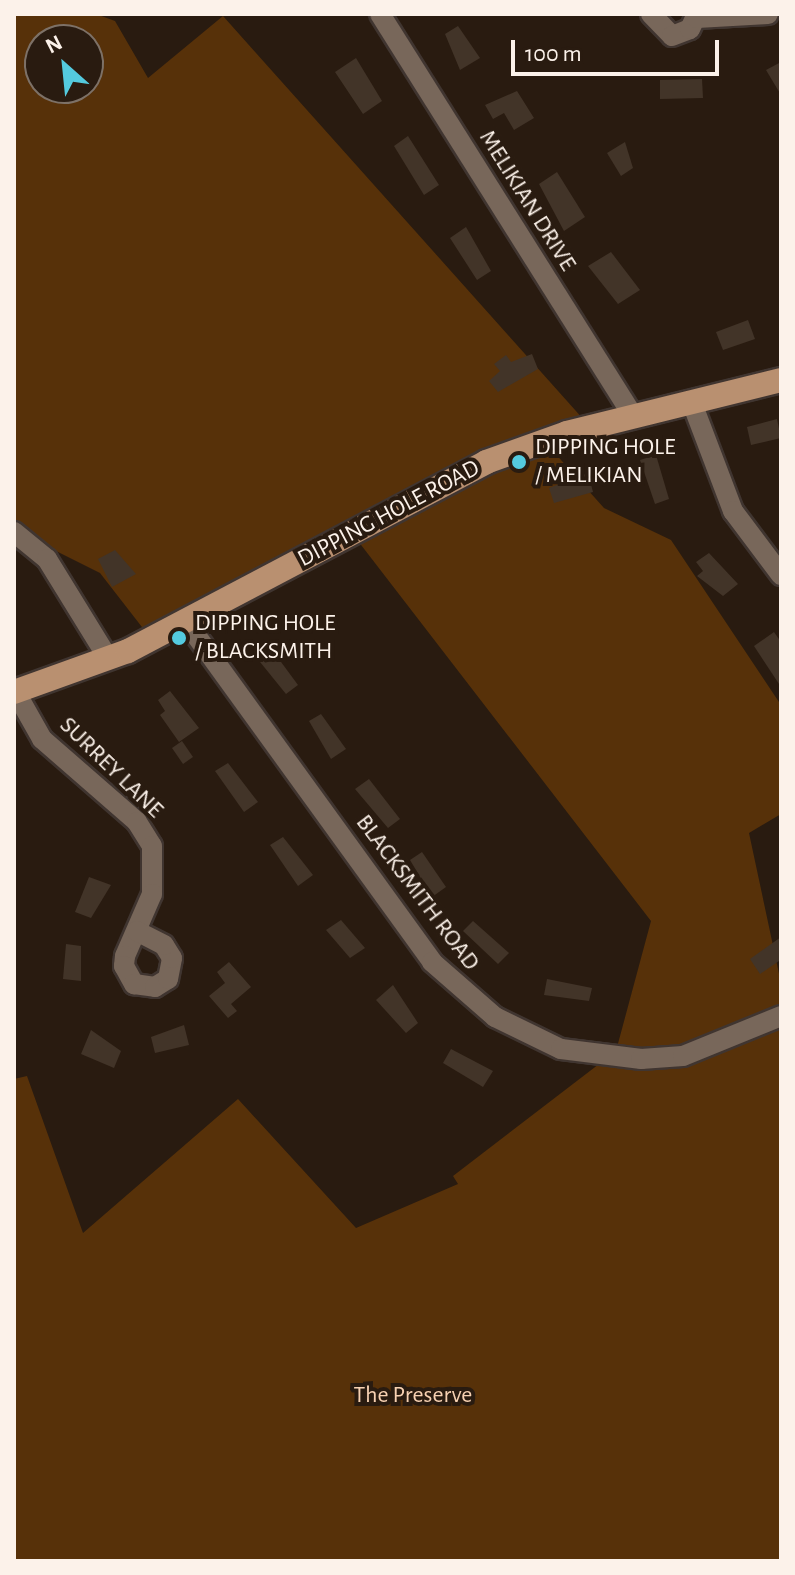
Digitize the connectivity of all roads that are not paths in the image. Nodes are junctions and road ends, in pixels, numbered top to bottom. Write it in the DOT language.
graph roads {
  1 [pos="380,14"];
  2 [pos="651,14"];
  3 [pos="768,14"];
  4 [pos="697,16"];
  5 [pos="781,380"];
  6 [pos="692,403"];
  7 [pos="633,415"];
  8 [pos="14,532"];
  9 [pos="781,575"];
  10 [pos="187,623"];
  11 [pos="108,658"];
  12 [pos="14,692"];
  13 [pos="136,931"];
  14 [pos="781,1016"];
  1 -- 7 [label="street, MELIKIAN DRIVE"];
  2 -- 4 [label="street"];
  3 -- 4 [label="street"];
  5 -- 6 [label="main road, DIPPING HOLE ROAD"];
  6 -- 7 [label="main road, DIPPING HOLE ROAD"];
  6 -- 9 [label="street"];
  7 -- 10 [label="main road, DIPPING HOLE ROAD"];
  8 -- 11 [label="street"];
  10 -- 11 [label="main road, DIPPING HOLE ROAD"];
  10 -- 14 [label="street, BLACKSMITH ROAD"];
  11 -- 12 [label="main road, DIPPING HOLE ROAD"];
  12 -- 13 [label="street, SURREY LANE"];
}
